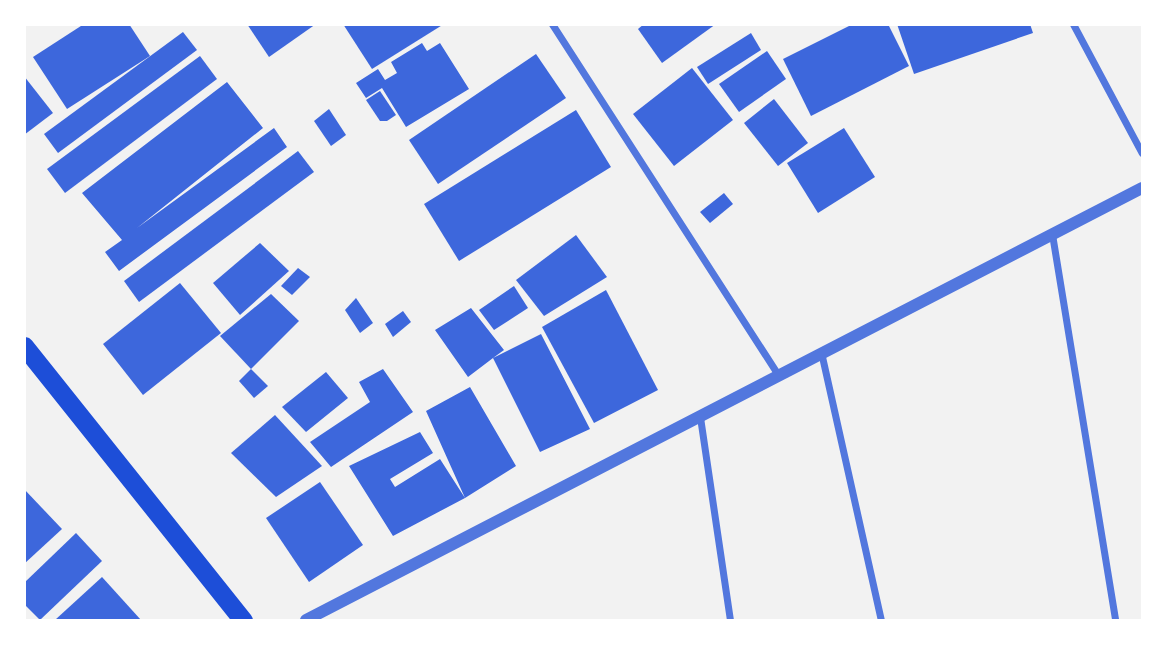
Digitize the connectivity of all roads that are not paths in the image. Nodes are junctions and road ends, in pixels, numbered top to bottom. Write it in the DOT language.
graph roads {
  1 [pos="552,24"];
  2 [pos="1073,24"];
  3 [pos="1143,153"];
  4 [pos="1143,188"];
  5 [pos="1052,232"];
  6 [pos="24,346"];
  7 [pos="821,352"];
  8 [pos="778,375"];
  9 [pos="699,417"];
  10 [pos="243,621"];
  11 [pos="306,621"];
  12 [pos="730,621"];
  13 [pos="881,621"];
  14 [pos="1115,621"];
  1 -- 8 [label="street"];
  2 -- 3 [label="street"];
  4 -- 5 [label="street"];
  5 -- 7 [label="street"];
  5 -- 14 [label="street"];
  6 -- 10 [label="highway"];
  7 -- 8 [label="street"];
  7 -- 13 [label="street"];
  8 -- 9 [label="street"];
  9 -- 11 [label="street"];
  9 -- 12 [label="street"];
}
